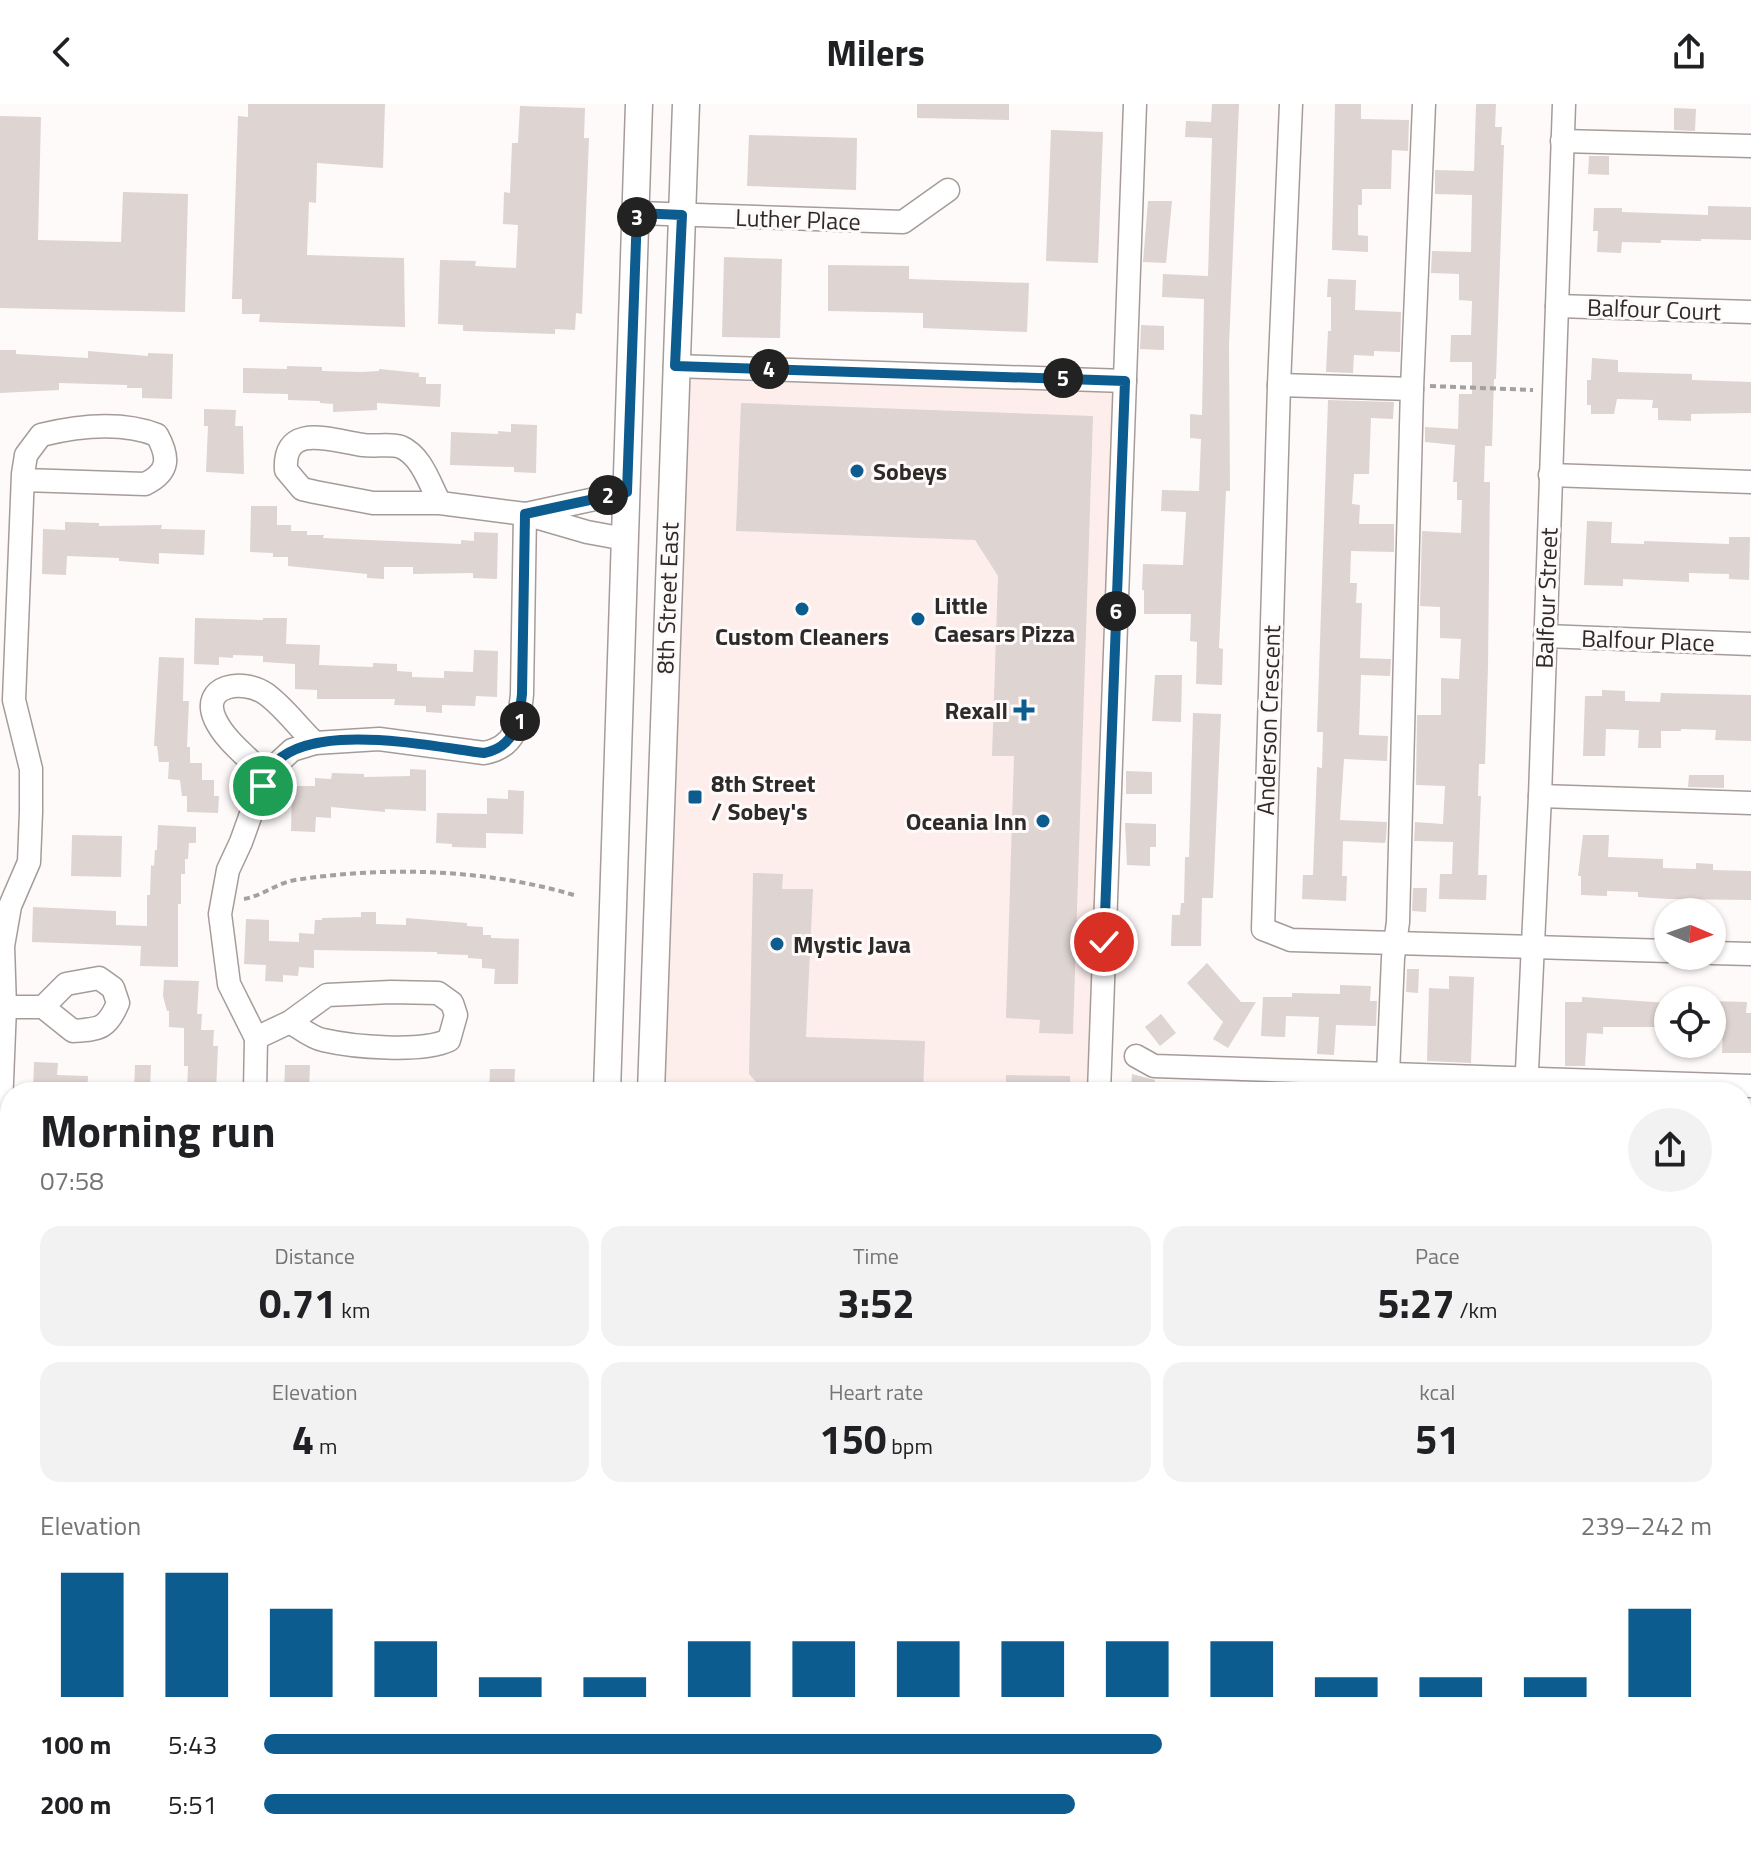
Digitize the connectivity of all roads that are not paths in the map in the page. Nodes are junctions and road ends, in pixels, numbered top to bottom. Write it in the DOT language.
graph roads {
  1 [pos="639,104"];
  2 [pos="686,104"];
  3 [pos="1135,104"];
  4 [pos="1291,104"];
  5 [pos="1424,104"];
  6 [pos="1564,104"];
  7 [pos="1562,141"];
  8 [pos="1751,146"];
  9 [pos="948,190"];
  10 [pos="637,213"];
  11 [pos="682,215"];
  12 [pos="1557,306"];
  13 [pos="1751,312"];
  14 [pos="675,366"];
  15 [pos="1125,381"];
  16 [pos="1279,385"];
  17 [pos="1412,389"];
  18 [pos="1550,475"];
  19 [pos="24,480"];
  20 [pos="1751,482"];
  21 [pos="627,492"];
  22 [pos="440,503"];
  23 [pos="525,514"];
  24 [pos="625,539"];
  25 [pos="1545,636"];
  26 [pos="1751,644"];
  27 [pos="315,743"];
  28 [pos="265,775"];
  29 [pos="1540,796"];
  30 [pos="1751,803"];
  31 [pos="1395,942"];
  32 [pos="1532,947"];
  33 [pos="1654,951"];
  34 [pos="1726,953"];
  35 [pos="1751,954"];
  36 [pos="610,1004"];
  37 [pos="5,1007"];
  38 [pos="43,1007"];
  39 [pos="290,1022"];
  40 [pos="256,1038"];
  41 [pos="1136,1056"];
  42 [pos="1388,1074"];
  43 [pos="2,1082"];
  44 [pos="255,1082"];
  45 [pos="594,1082"];
  46 [pos="607,1082"];
  47 [pos="651,1082"];
  48 [pos="1099,1082"];
  49 [pos="1488,1082"];
  50 [pos="1526,1082"];
  1 -- 10 [label="main road, 8th Street East"];
  2 -- 11 [label="main road, 8th Street East"];
  3 -- 15 [label="street"];
  4 -- 16 [label="street, Anderson Crescent"];
  5 -- 17 [label="street"];
  6 -- 7 [label="street, Balfour Street"];
  7 -- 8 [label="street"];
  7 -- 12 [label="street, Balfour Street"];
  9 -- 11 [label="street, Luther Place"];
  10 -- 11 [label="street, Luther Place"];
  10 -- 21 [label="main road, 8th Street East"];
  11 -- 14 [label="main road, 8th Street East"];
  12 -- 13 [label="street, Balfour Court"];
  12 -- 18 [label="street, Balfour Street"];
  14 -- 15 [label="street"];
  14 -- 47 [label="main road, 8th Street East"];
  15 -- 48 [label="street"];
  16 -- 17 [label="street"];
  16 -- 31 [label="street, Anderson Crescent"];
  17 -- 31 [label="street"];
  18 -- 20 [label="street"];
  18 -- 25 [label="street, Balfour Street"];
  19 -- 19 [label="street"];
  19 -- 37 [label="street"];
  21 -- 23 [label="street"];
  21 -- 24 [label="main road, 8th Street East"];
  22 -- 22 [label="street"];
  22 -- 23 [label="street"];
  23 -- 24 [label="street"];
  23 -- 27 [label="street"];
  24 -- 36 [label="main road, 8th Street East"];
  25 -- 26 [label="street, Balfour Place"];
  25 -- 29 [label="street, Balfour Street"];
  27 -- 28 [label="street"];
  27 -- 28 [label="street"];
  28 -- 40 [label="street"];
  29 -- 30 [label="street"];
  29 -- 32 [label="street, Balfour Street"];
  31 -- 32 [label="street, Anderson Crescent"];
  31 -- 42 [label="street"];
  32 -- 33 [label="street, Anderson Crescent"];
  32 -- 50 [label="street, Balfour Street"];
  34 -- 35 [label="street"];
  36 -- 45 [label="main road"];
  36 -- 46 [label="main road, 8th Street East"];
  37 -- 38 [label="street"];
  37 -- 43 [label="street"];
  39 -- 39 [label="street"];
  39 -- 40 [label="street"];
  40 -- 44 [label="street"];
  41 -- 42 [label="street"];
  42 -- 49 [label="street"];
}
